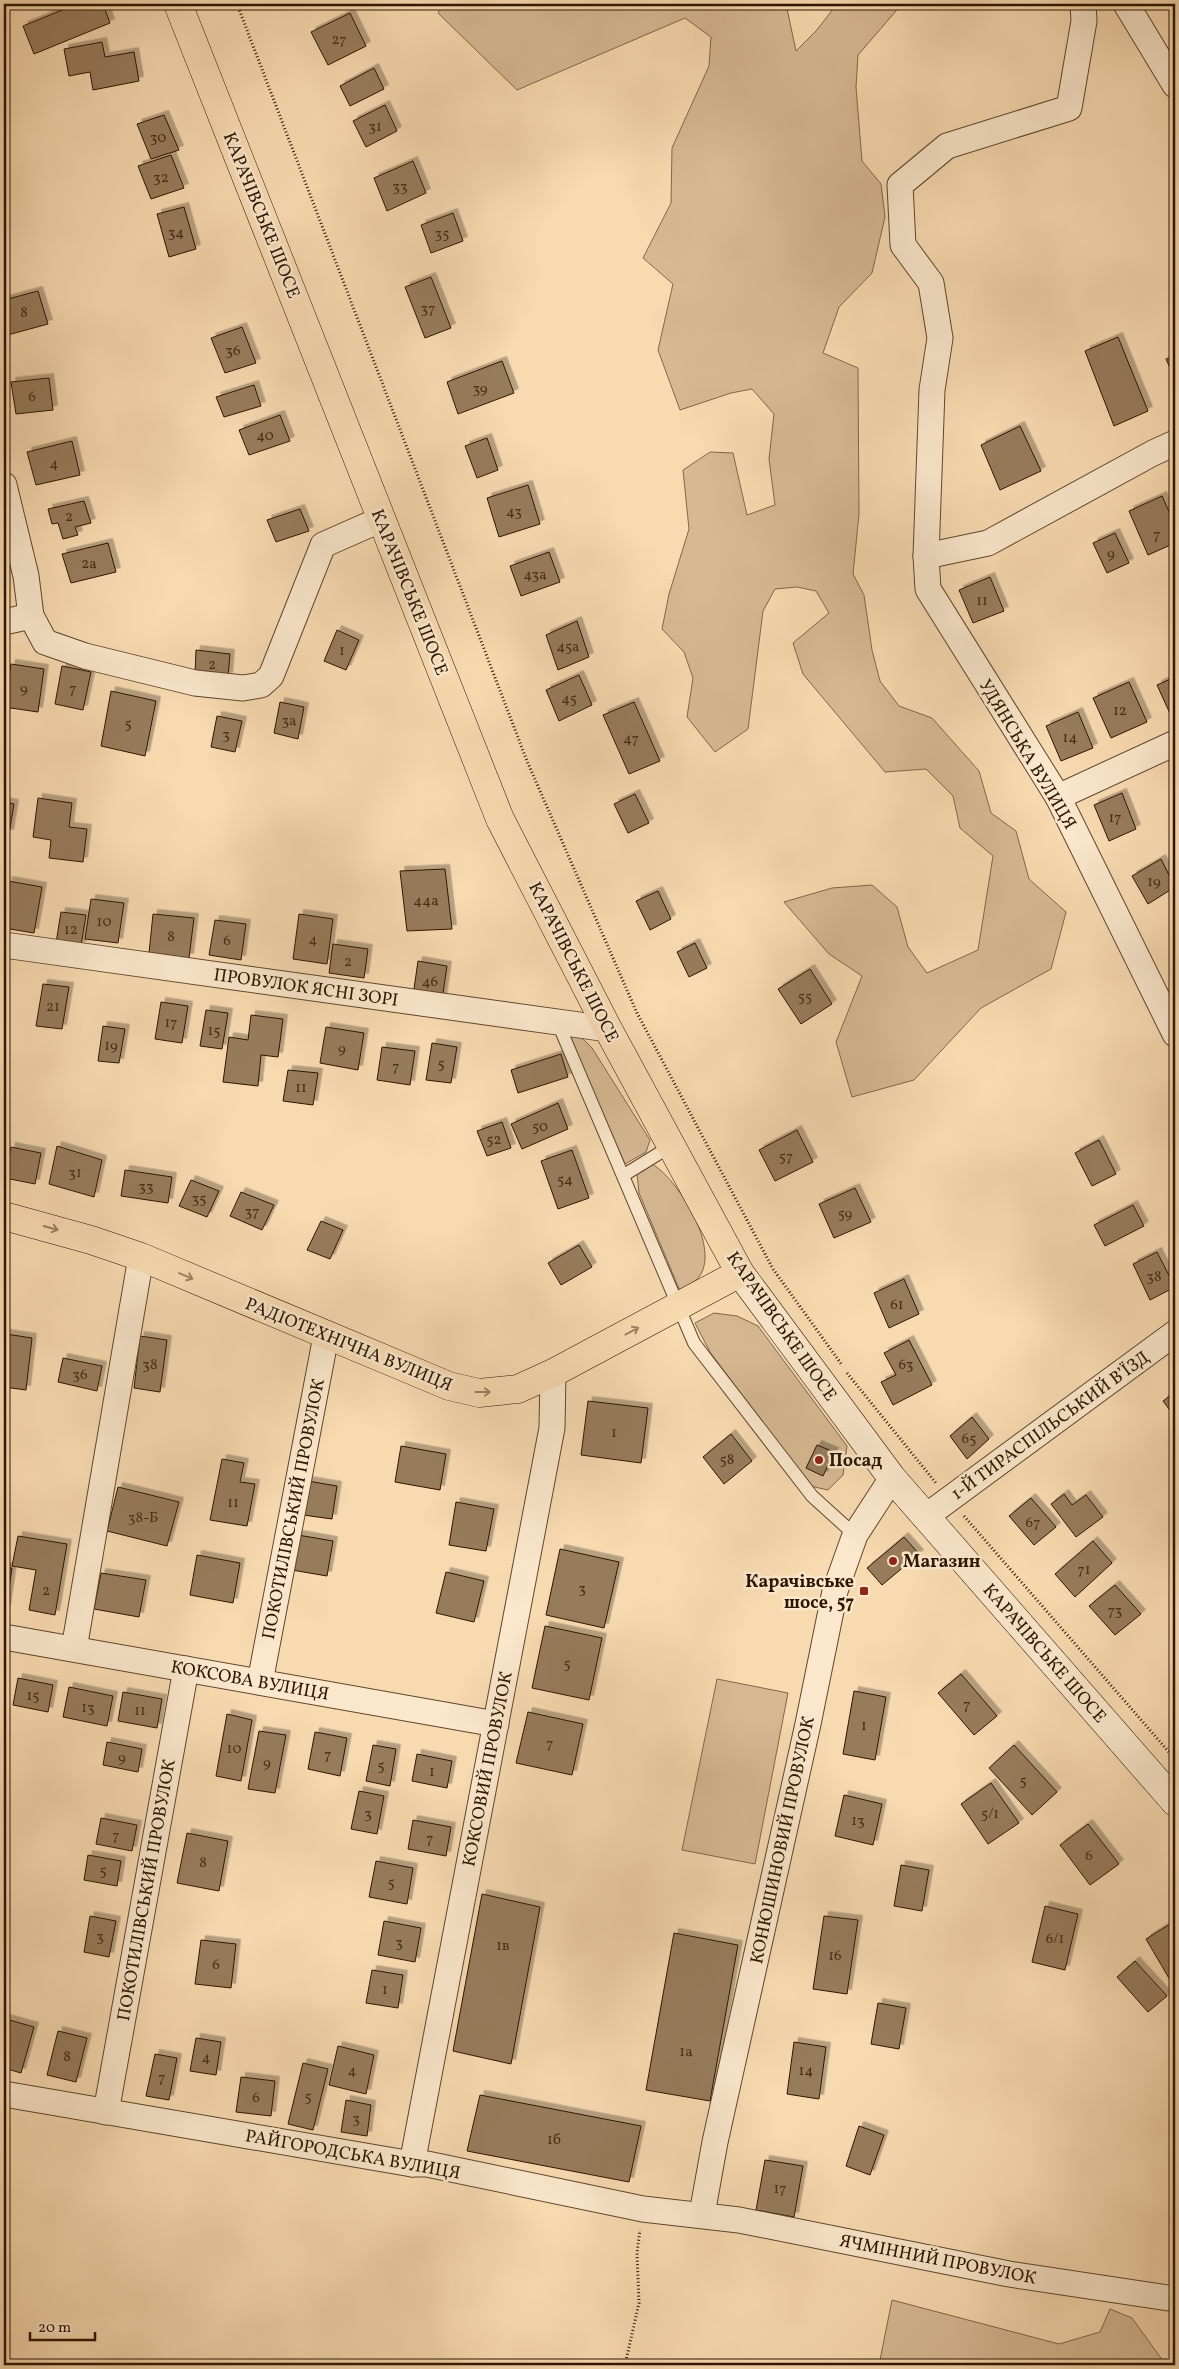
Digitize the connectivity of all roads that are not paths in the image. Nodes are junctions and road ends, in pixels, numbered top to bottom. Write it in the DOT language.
graph roads {
  1 [pos="178,4"];
  2 [pos="1084,4"];
  3 [pos="1126,4"];
  4 [pos="1175,85"];
  5 [pos="1175,444"];
  6 [pos="4,485"];
  7 [pos="382,519"];
  8 [pos="926,556"];
  9 [pos="31,616"];
  10 [pos="4,622"];
  11 [pos="1175,743"];
  12 [pos="1058,797"];
  13 [pos="4,945"];
  14 [pos="1167,1002"];
  15 [pos="557,1022"];
  16 [pos="608,1028"];
  17 [pos="1175,1034"];
  18 [pos="671,1146"];
  19 [pos="624,1175"];
  20 [pos="4,1216"];
  21 [pos="141,1257"];
  22 [pos="740,1273"];
  23 [pos="678,1306"];
  24 [pos="1175,1333"];
  25 [pos="326,1336"];
  26 [pos="553,1373"];
  27 [pos="892,1478"];
  28 [pos="925,1517"];
  29 [pos="855,1535"];
  30 [pos="4,1637"];
  31 [pos="74,1649"];
  32 [pos="186,1669"];
  33 [pos="260,1682"];
  34 [pos="496,1724"];
  35 [pos="1175,1802"];
  36 [pos="4,2094"];
  37 [pos="106,2112"];
  38 [pos="412,2164"];
  39 [pos="702,2214"];
  40 [pos="1175,2299"];
  1 -- 7 [label="main road, КАРАЧІВСЬКЕ ШОСЕ"];
  2 -- 8 [label="street, УДЯНСЬКА ВУЛИЦЯ"];
  3 -- 4 [label="street"];
  5 -- 8 [label="street"];
  6 -- 9 [label="street"];
  7 -- 9 [label="street"];
  7 -- 16 [label="main road, КАРАЧІВСЬКЕ ШОСЕ"];
  8 -- 12 [label="street, УДЯНСЬКА ВУЛИЦЯ"];
  9 -- 10 [label="street"];
  11 -- 12 [label="street"];
  12 -- 14 [label="street, УДЯНСЬКА ВУЛИЦЯ"];
  13 -- 15 [label="street, ПРОВУЛОК ЯСНІ ЗОРІ"];
  14 -- 17 [label="street, УДЯНСЬКА ВУЛИЦЯ"];
  15 -- 16 [label="street, ПРОВУЛОК ЯСНІ ЗОРІ"];
  15 -- 19 [label="lane"];
  16 -- 18 [label="main road, КАРАЧІВСЬКЕ ШОСЕ"];
  18 -- 19 [label="lane"];
  18 -- 22 [label="main road, КАРАЧІВСЬКЕ ШОСЕ"];
  19 -- 23 [label="lane"];
  20 -- 21 [label="main road, РАДІОТЕХНІЧНА ВУЛИЦЯ, one-way"];
  21 -- 25 [label="main road, РАДІОТЕХНІЧНА ВУЛИЦЯ, one-way"];
  21 -- 31 [label="street"];
  22 -- 23 [label="main road, РАДІОТЕХНІЧНА ВУЛИЦЯ"];
  22 -- 27 [label="main road, КАРАЧІВСЬКЕ ШОСЕ"];
  26 -- 23 [label="main road, РАДІОТЕХНІЧНА ВУЛИЦЯ, one-way"];
  23 -- 29 [label="lane"];
  24 -- 28 [label="street, 1-Й ТИРАСПІЛЬСЬКИЙ В’ЇЗД"];
  25 -- 26 [label="main road, РАДІОТЕХНІЧНА ВУЛИЦЯ, one-way"];
  25 -- 33 [label="street, ПОКОТИЛІВСЬКИЙ ПРОВУЛОК"];
  26 -- 34 [label="street, КОКСОВИЙ ПРОВУЛОК"];
  27 -- 28 [label="main road, КАРАЧІВСЬКЕ ШОСЕ"];
  27 -- 29 [label="street, КОНЮШИНОВИЙ ПРОВУЛОК"];
  28 -- 35 [label="main road, КАРАЧІВСЬКЕ ШОСЕ"];
  29 -- 39 [label="street, КОНЮШИНОВИЙ ПРОВУЛОК"];
  30 -- 31 [label="street, КОКСОВА ВУЛИЦЯ"];
  31 -- 32 [label="street, КОКСОВА ВУЛИЦЯ"];
  32 -- 33 [label="street, КОКСОВА ВУЛИЦЯ"];
  32 -- 37 [label="street, ПОКОТИЛІВСЬКИЙ ПРОВУЛОК"];
  33 -- 34 [label="street, КОКСОВА ВУЛИЦЯ"];
  34 -- 38 [label="street, КОКСОВИЙ ПРОВУЛОК"];
  36 -- 37 [label="street, РАЙГОРОДСЬКА ВУЛИЦЯ"];
  37 -- 38 [label="street, РАЙГОРОДСЬКА ВУЛИЦЯ"];
  38 -- 39 [label="street, РАЙГОРОДСЬКА ВУЛИЦЯ"];
  39 -- 40 [label="street, ЯЧМІННИЙ ПРОВУЛОК"];
}
